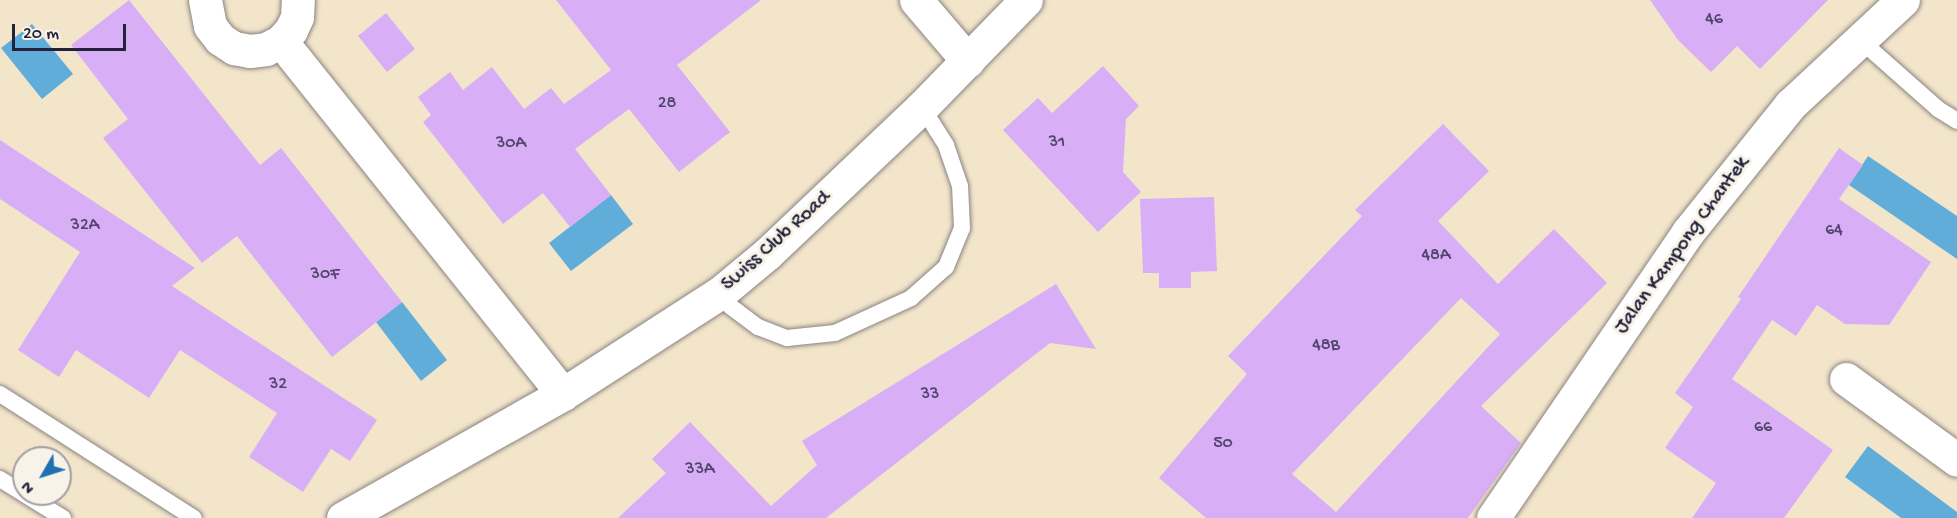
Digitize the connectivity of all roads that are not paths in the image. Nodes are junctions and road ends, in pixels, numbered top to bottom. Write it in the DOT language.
graph roads {
  1 [pos="205,0"];
  2 [pos="298,0"];
  3 [pos="916,0"];
  4 [pos="1026,0"];
  5 [pos="1904,0"];
  6 [pos="1859,39"];
  7 [pos="280,42"];
  8 [pos="968,61"];
  9 [pos="922,107"];
  10 [pos="1957,121"];
  11 [pos="720,293"];
  12 [pos="1846,379"];
  13 [pos="0,394"];
  14 [pos="562,394"];
  15 [pos="1957,460"];
  16 [pos="44,506"];
  17 [pos="63,518"];
  18 [pos="194,518"];
  19 [pos="343,518"];
  20 [pos="1493,518"];
  1 -- 7 [label="street"];
  2 -- 7 [label="street"];
  3 -- 8 [label="street"];
  4 -- 8 [label="street, Swiss Club Road"];
  5 -- 6 [label="street, Jalan Kampong Chantek"];
  6 -- 10 [label="lane"];
  6 -- 20 [label="street, Jalan Kampong Chantek"];
  7 -- 14 [label="street"];
  8 -- 9 [label="street, Swiss Club Road"];
  9 -- 11 [label="street, Swiss Club Road"];
  9 -- 11 [label="lane"];
  11 -- 14 [label="street, Swiss Club Road"];
  12 -- 15 [label="street"];
  13 -- 18 [label="lane"];
  14 -- 19 [label="street, Swiss Club Road"];
  16 -- 17 [label="lane"];
}
